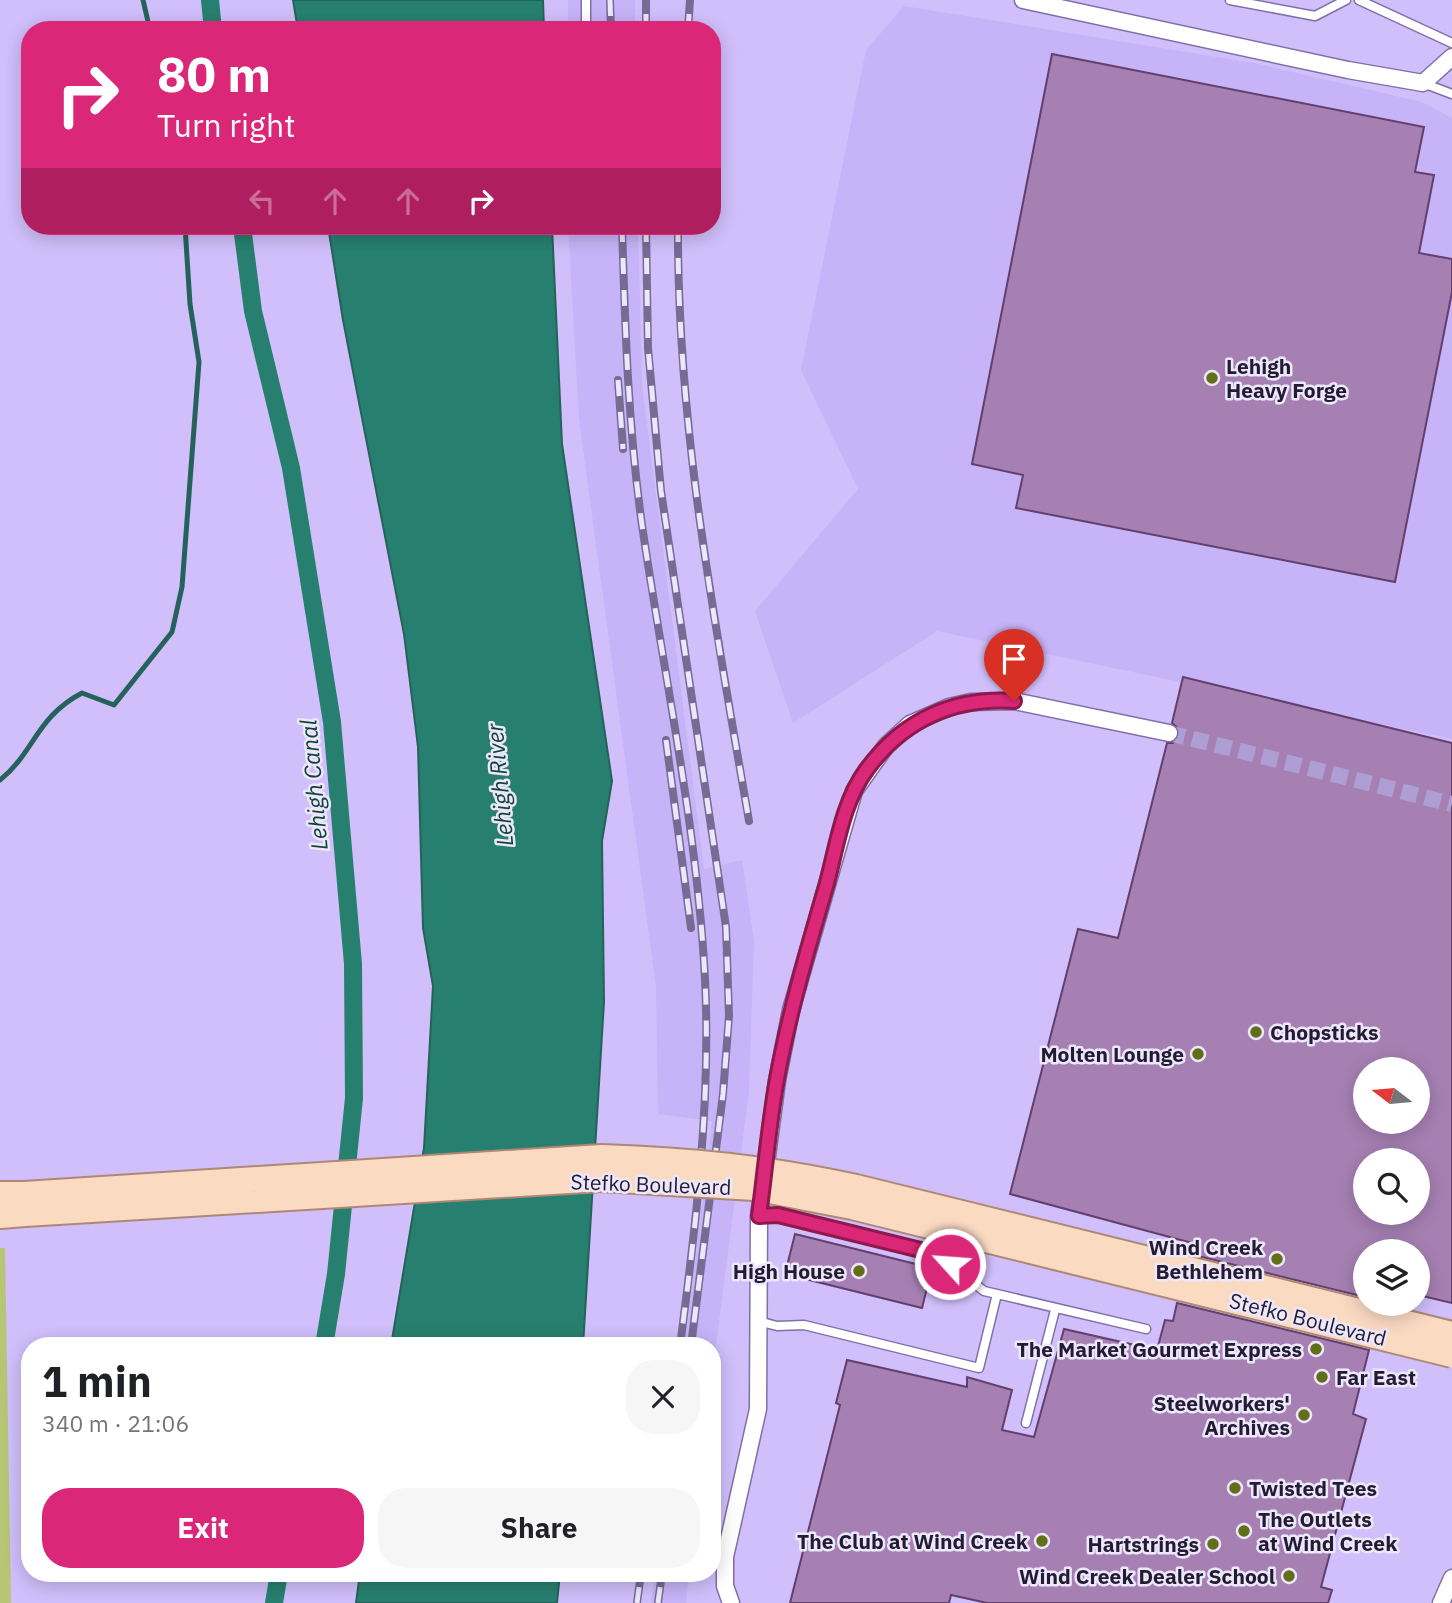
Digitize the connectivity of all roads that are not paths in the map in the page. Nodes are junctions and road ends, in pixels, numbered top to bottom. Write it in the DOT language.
graph roads {
  1 [pos="586,0"];
  2 [pos="1023,0"];
  3 [pos="1230,0"];
  4 [pos="1346,0"];
  5 [pos="1359,0"];
  6 [pos="586,21"];
  7 [pos="1452,43"];
  8 [pos="1452,57"];
  9 [pos="1423,83"];
  10 [pos="1452,94"];
  11 [pos="1169,733"];
  12 [pos="16,1201"];
  13 [pos="0,1216"];
  14 [pos="759,1216"];
  15 [pos="997,1294"];
  16 [pos="1055,1310"];
  17 [pos="758,1321"];
  18 [pos="1146,1329"];
  19 [pos="1452,1334"];
  20 [pos="1452,1355"];
  21 [pos="1026,1423"];
  22 [pos="1452,1578"];
  23 [pos="731,1603"];
  24 [pos="1441,1603"];
  1 -- 6 [label="lane"];
  2 -- 9 [label="street"];
  3 -- 4 [label="lane"];
  5 -- 7 [label="lane"];
  8 -- 9 [label="street"];
  9 -- 10 [label="lane"];
  11 -- 14 [label="street"];
  12 -- 13 [label="main road, Stefko Boulevard"];
  12 -- 19 [label="main road, Stefko Boulevard, bridge"];
  12 -- 20 [label="main road, Stefko Boulevard, bridge"];
  14 -- 15 [label="lane"];
  14 -- 17 [label="street"];
  15 -- 16 [label="lane"];
  15 -- 17 [label="lane"];
  16 -- 18 [label="lane"];
  16 -- 21 [label="lane"];
  17 -- 23 [label="street"];
  22 -- 24 [label="street"];
}
